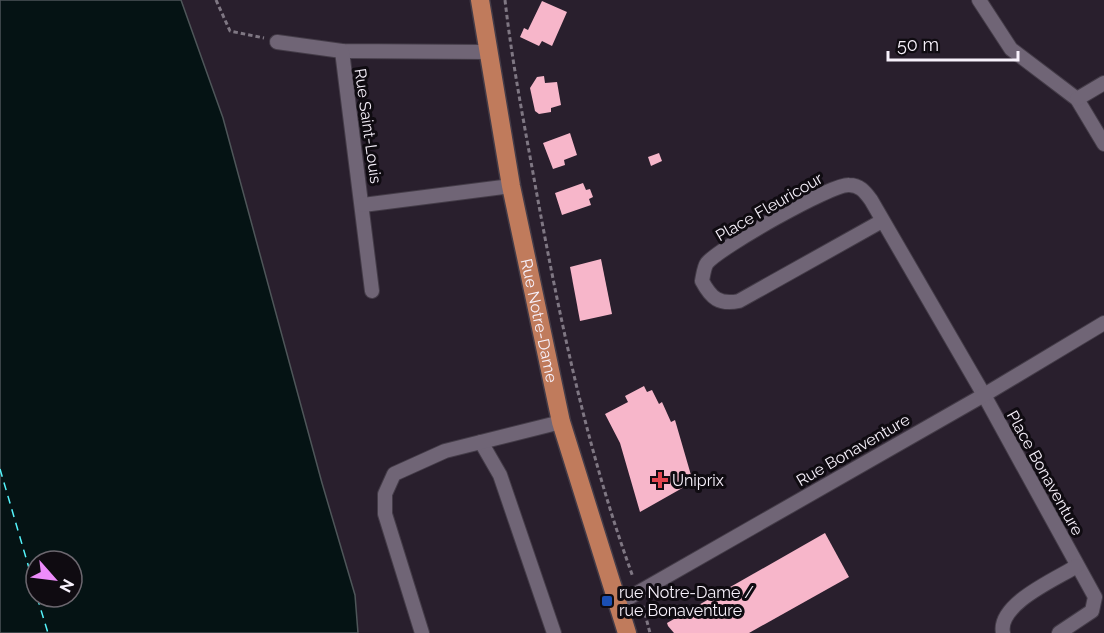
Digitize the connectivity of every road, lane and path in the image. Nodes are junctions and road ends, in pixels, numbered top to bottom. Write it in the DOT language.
graph roads {
  1 [pos="216,0"];
  2 [pos="480,0"];
  3 [pos="505,0"];
  4 [pos="979,0"];
  5 [pos="277,42"];
  6 [pos="342,51"];
  7 [pos="488,52"];
  8 [pos="1104,83"];
  9 [pos="1077,99"];
  10 [pos="1104,144"];
  11 [pos="511,186"];
  12 [pos="363,205"];
  13 [pos="882,221"];
  14 [pos="372,291"];
  15 [pos="1104,323"];
  16 [pos="984,395"];
  17 [pos="561,422"];
  18 [pos="481,442"];
  19 [pos="1077,566"];
  20 [pos="639,592"];
  21 [pos="618,604"];
  22 [pos="422,633"];
  23 [pos="554,633"];
  24 [pos="627,633"];
  25 [pos="650,633"];
  26 [pos="1003,633"];
  27 [pos="1059,633"];
  1 -- 5 [label="path"];
  2 -- 7 [label="main road, Rue Notre-Dame"];
  3 -- 20 [label="path, Rue Notre-Dame"];
  4 -- 9 [label="street"];
  5 -- 6 [label="street"];
  6 -- 7 [label="street"];
  6 -- 12 [label="street, Rue Saint-Louis"];
  7 -- 11 [label="main road, Rue Notre-Dame"];
  8 -- 9 [label="street"];
  9 -- 10 [label="street"];
  11 -- 12 [label="street, Rue Saint-Louis"];
  11 -- 17 [label="main road, Rue Notre-Dame"];
  12 -- 14 [label="street, Rue Saint-Louis"];
  13 -- 13 [label="street, Place Fleuricour"];
  13 -- 16 [label="street, Place Fleuricour"];
  15 -- 16 [label="street, Rue Bonaventure"];
  16 -- 19 [label="street, Place Bonaventure"];
  16 -- 20 [label="street, Rue Bonaventure"];
  17 -- 18 [label="street"];
  17 -- 21 [label="main road, Rue Notre-Dame"];
  18 -- 22 [label="street"];
  18 -- 23 [label="street"];
  19 -- 26 [label="street"];
  19 -- 27 [label="street, Place Bonaventure"];
  20 -- 21 [label="street, Rue Bonaventure"];
  20 -- 25 [label="path, Rue Notre-Dame"];
  21 -- 24 [label="main road, Rue Notre-Dame"];
}
